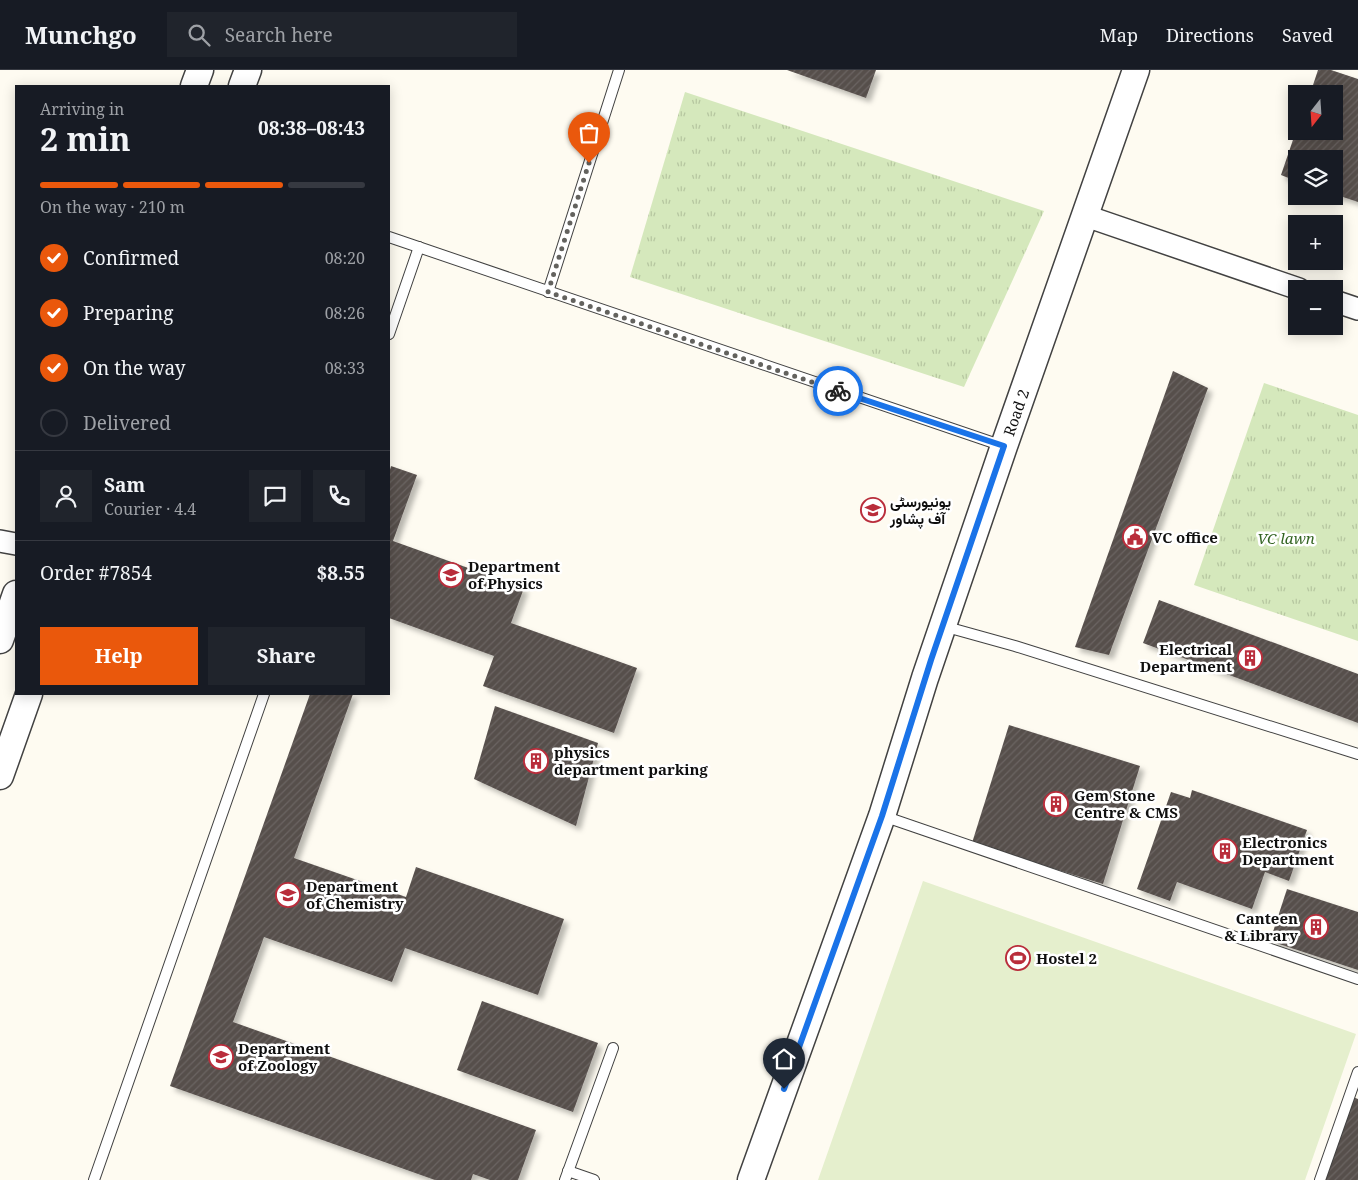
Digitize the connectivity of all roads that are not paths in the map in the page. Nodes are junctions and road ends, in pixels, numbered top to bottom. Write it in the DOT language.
graph roads {
  1 [pos="200,70"];
  2 [pos="248,70"];
  3 [pos="619,70"];
  4 [pos="1136,70"];
  5 [pos="194,85"];
  6 [pos="242,85"];
  7 [pos="1086,216"];
  8 [pos="390,237"];
  9 [pos="419,247"];
  10 [pos="1288,285"];
  11 [pos="548,292"];
  12 [pos="1343,304"];
  13 [pos="1358,309"];
  14 [pos="390,331"];
  15 [pos="1004,446"];
  16 [pos="0,542"];
  17 [pos="15,544"];
  18 [pos="15,597"];
  19 [pos="943,626"];
  20 [pos="0,640"];
  21 [pos="28,695"];
  22 [pos="264,695"];
  23 [pos="10,714"];
  24 [pos="1358,754"];
  25 [pos="0,776"];
  26 [pos="882,816"];
  27 [pos="1358,979"];
  28 [pos="613,1048"];
  29 [pos="1358,1072"];
  30 [pos="566,1176"];
  31 [pos="94,1180"];
  32 [pos="594,1180"];
  33 [pos="751,1180"];
  34 [pos="1320,1180"];
  1 -- 5 [label="street"];
  2 -- 6 [label="street"];
  3 -- 11 [label="lane"];
  4 -- 7 [label="street, Road 2"];
  7 -- 10 [label="street"];
  7 -- 15 [label="street, Road 2"];
  8 -- 9 [label="lane"];
  9 -- 11 [label="lane"];
  9 -- 14 [label="lane"];
  11 -- 15 [label="lane"];
  12 -- 13 [label="street"];
  15 -- 19 [label="street, Road 2"];
  16 -- 17 [label="street"];
  18 -- 20 [label="street"];
  19 -- 24 [label="lane"];
  19 -- 26 [label="street, Road 2"];
  21 -- 23 [label="street"];
  22 -- 31 [label="lane"];
  23 -- 25 [label="street"];
  26 -- 27 [label="lane"];
  26 -- 33 [label="street, Road 2"];
  28 -- 30 [label="lane"];
  29 -- 34 [label="lane"];
  30 -- 32 [label="lane"];
}
